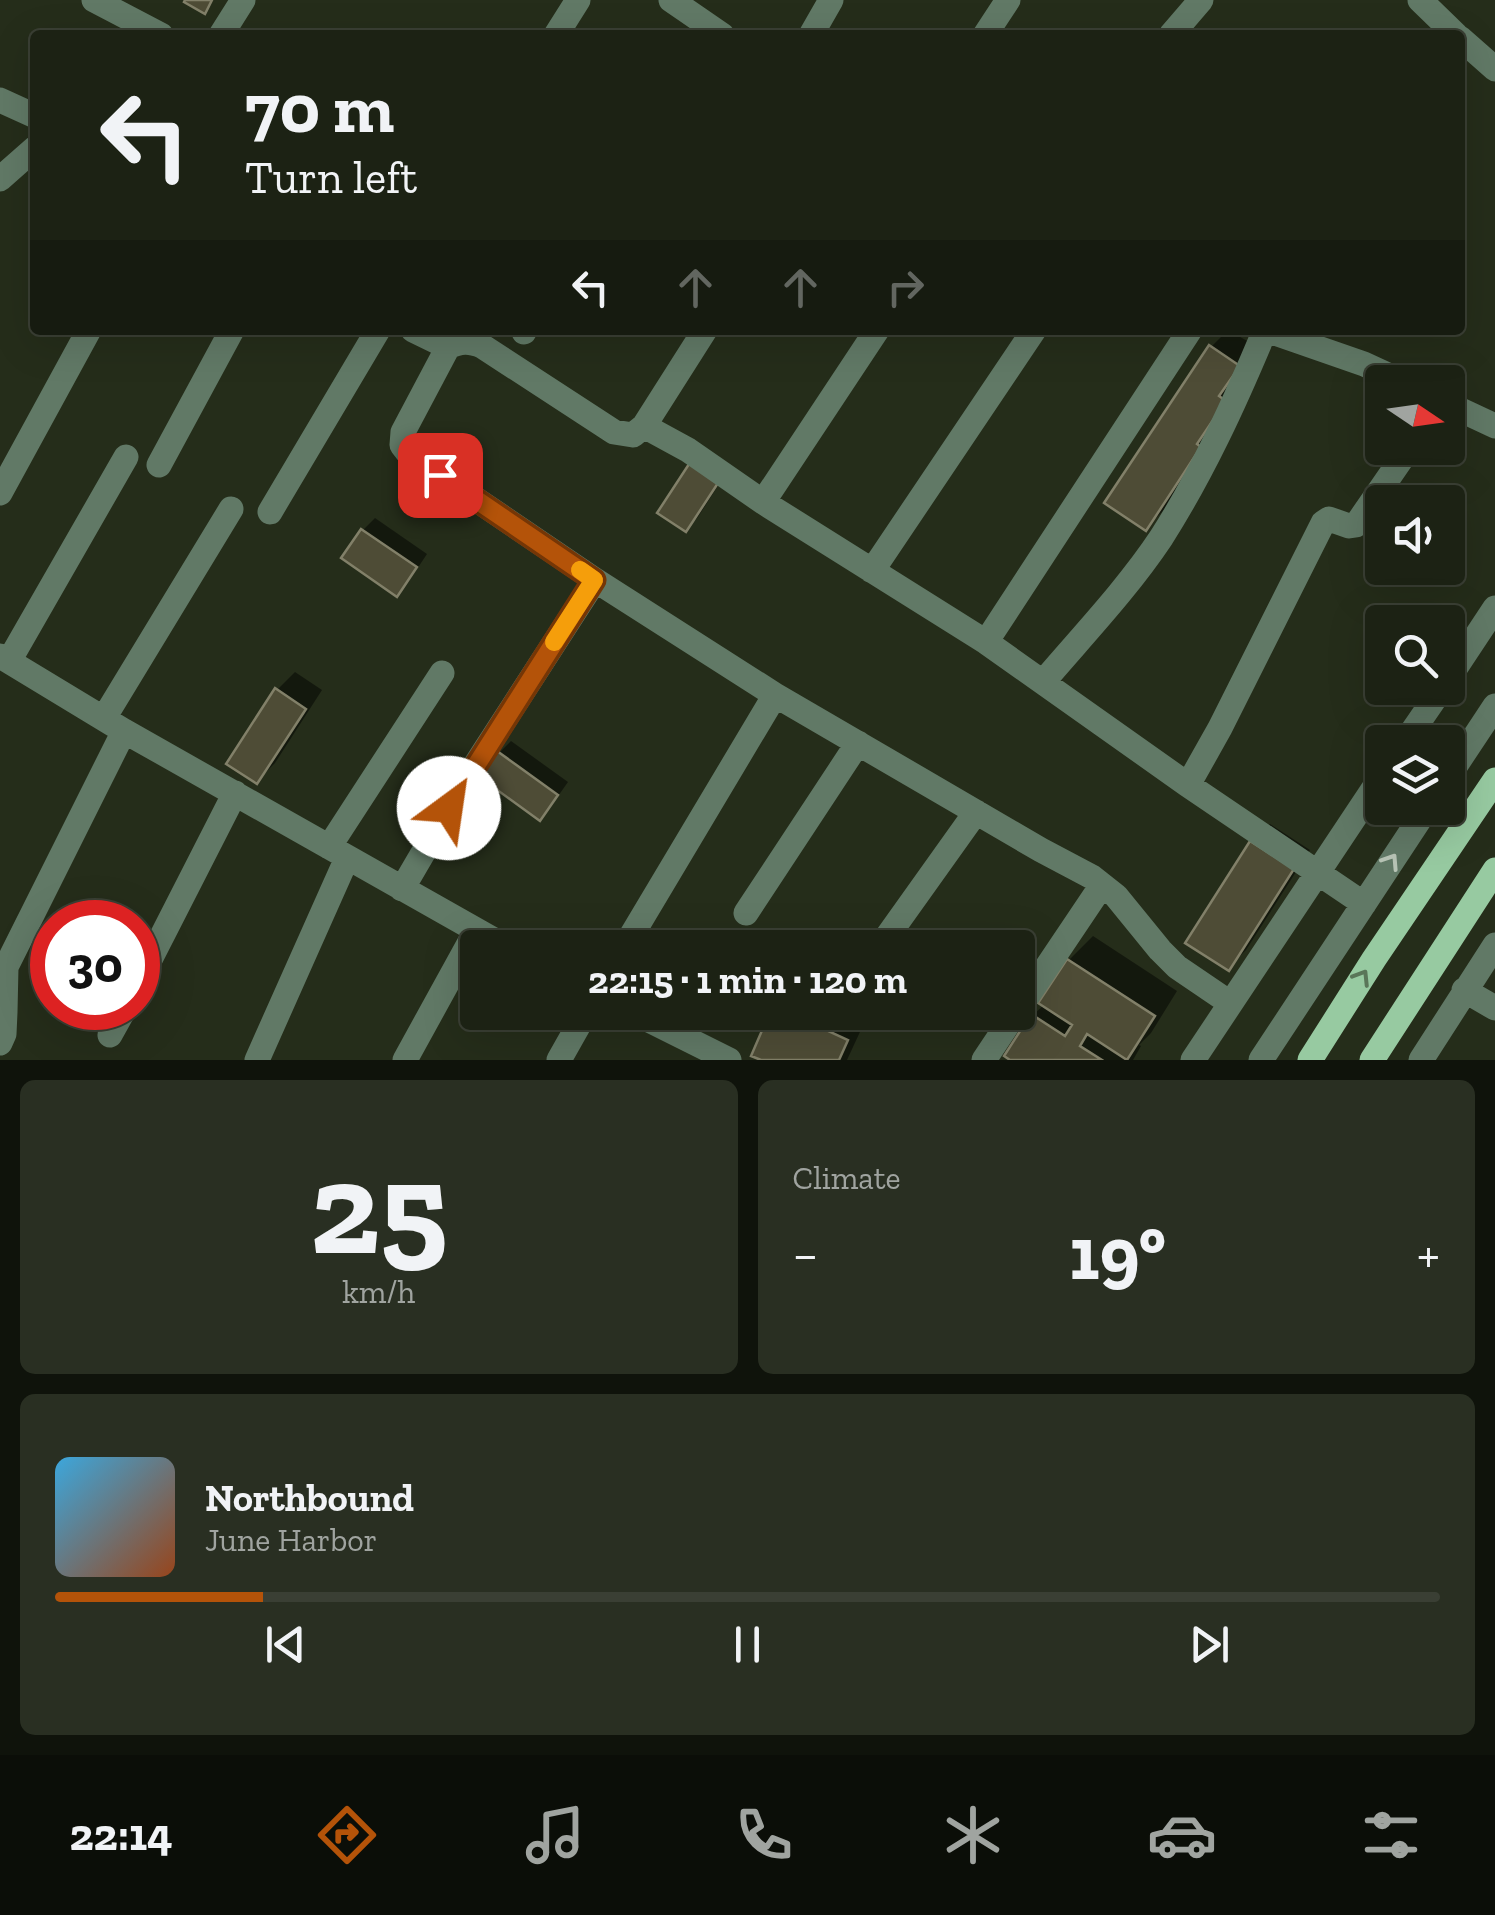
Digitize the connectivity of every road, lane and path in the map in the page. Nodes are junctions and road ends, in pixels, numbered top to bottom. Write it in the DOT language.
graph roads {
  1 [pos="94,0"];
  2 [pos="242,0"];
  3 [pos="578,0"];
  4 [pos="831,0"];
  5 [pos="1008,0"];
  6 [pos="1201,0"];
  7 [pos="1420,0"];
  8 [pos="677,2"];
  9 [pos="142,30"];
  10 [pos="224,30"];
  11 [pos="559,30"];
  12 [pos="715,30"];
  13 [pos="814,30"];
  14 [pos="988,30"];
  15 [pos="1175,30"];
  16 [pos="1451,30"];
  17 [pos="1465,43"];
  18 [pos="1495,69"];
  19 [pos="0,100"];
  20 [pos="30,114"];
  21 [pos="30,152"];
  22 [pos="0,179"];
  23 [pos="86,335"];
  24 [pos="229,335"];
  25 [pos="375,335"];
  26 [pos="423,335"];
  27 [pos="702,335"];
  28 [pos="874,335"];
  29 [pos="1031,335"];
  30 [pos="1187,335"];
  31 [pos="1263,335"];
  32 [pos="1320,339"];
  33 [pos="448,347"];
  34 [pos="1366,365"];
  35 [pos="1465,412"];
  36 [pos="644,426"];
  37 [pos="1495,426"];
  38 [pos="126,457"];
  39 [pos="159,465"];
  40 [pos="1397,465"];
  41 [pos="0,492"];
  42 [pos="763,502"];
  43 [pos="232,509"];
  44 [pos="270,512"];
  45 [pos="872,571"];
  46 [pos="594,580"];
  47 [pos="1495,608"];
  48 [pos="986,642"];
  49 [pos="1465,653"];
  50 [pos="4,658"];
  51 [pos="442,673"];
  52 [pos="1044,682"];
  53 [pos="774,694"];
  54 [pos="1495,706"];
  55 [pos="114,725"];
  56 [pos="858,744"];
  57 [pos="1465,751"];
  58 [pos="1495,780"];
  59 [pos="1188,785"];
  60 [pos="235,793"];
  61 [pos="1365,801"];
  62 [pos="976,812"];
  63 [pos="1416,825"];
  64 [pos="338,852"];
  65 [pos="1495,870"];
  66 [pos="1317,872"];
  67 [pos="1102,886"];
  68 [pos="402,889"];
  69 [pos="1364,904"];
  70 [pos="746,913"];
  71 [pos="474,930"];
  72 [pos="635,930"];
  73 [pos="891,930"];
  74 [pos="160,939"];
  75 [pos="1495,945"];
  76 [pos="460,960"];
  77 [pos="1035,985"];
  78 [pos="1464,990"];
  79 [pos="1230,1003"];
  80 [pos="1495,1008"];
  81 [pos="113,1030"];
  82 [pos="576,1030"];
  83 [pos="666,1030"];
  84 [pos="1004,1030"];
  85 [pos="110,1035"];
  86 [pos="0,1043"];
  87 [pos="713,1056"];
  88 [pos="257,1060"];
  89 [pos="405,1060"];
  90 [pos="559,1060"];
  91 [pos="984,1060"];
  92 [pos="1193,1060"];
  93 [pos="1261,1060"];
  94 [pos="1310,1060"];
  95 [pos="1372,1060"];
  96 [pos="1421,1060"];
  1 -- 9 [label="street"];
  2 -- 10 [label="street"];
  3 -- 11 [label="street"];
  4 -- 13 [label="street"];
  5 -- 14 [label="street"];
  6 -- 15 [label="street"];
  7 -- 16 [label="street"];
  8 -- 12 [label="street"];
  17 -- 18 [label="street"];
  19 -- 20 [label="street"];
  21 -- 22 [label="street"];
  23 -- 41 [label="street"];
  24 -- 39 [label="street"];
  25 -- 44 [label="street"];
  26 -- 33 [label="street"];
  27 -- 36 [label="street"];
  28 -- 42 [label="street"];
  29 -- 45 [label="street"];
  30 -- 48 [label="street"];
  31 -- 52 [label="street"];
  32 -- 34 [label="street"];
  33 -- 36 [label="street"];
  33 -- 46 [label="street"];
  35 -- 37 [label="street"];
  36 -- 42 [label="street"];
  38 -- 50 [label="street"];
  40 -- 59 [label="street"];
  42 -- 45 [label="street"];
  43 -- 55 [label="street"];
  45 -- 48 [label="street"];
  46 -- 53 [label="street"];
  46 -- 68 [label="street"];
  47 -- 49 [label="street"];
  48 -- 52 [label="street"];
  50 -- 55 [label="street"];
  51 -- 64 [label="street"];
  52 -- 59 [label="street"];
  53 -- 56 [label="street"];
  53 -- 72 [label="street"];
  54 -- 57 [label="street"];
  55 -- 60 [label="street"];
  55 -- 86 [label="street"];
  56 -- 62 [label="street"];
  56 -- 70 [label="street"];
  94 -- 58 [label="main road, one-way"];
  59 -- 66 [label="street"];
  60 -- 64 [label="street"];
  60 -- 74 [label="street"];
  61 -- 66 [label="street"];
  62 -- 67 [label="street"];
  62 -- 73 [label="street"];
  69 -- 63 [label="street, one-way"];
  64 -- 68 [label="street"];
  64 -- 88 [label="street"];
  65 -- 95 [label="main road"];
  66 -- 69 [label="street"];
  66 -- 79 [label="street"];
  67 -- 77 [label="street"];
  67 -- 79 [label="street"];
  68 -- 71 [label="street"];
  69 -- 93 [label="street"];
  75 -- 78 [label="street"];
  76 -- 89 [label="street"];
  78 -- 80 [label="street"];
  78 -- 96 [label="street"];
  79 -- 92 [label="street"];
  81 -- 85 [label="street"];
  82 -- 90 [label="street"];
  83 -- 87 [label="street"];
  84 -- 91 [label="street"];
}
